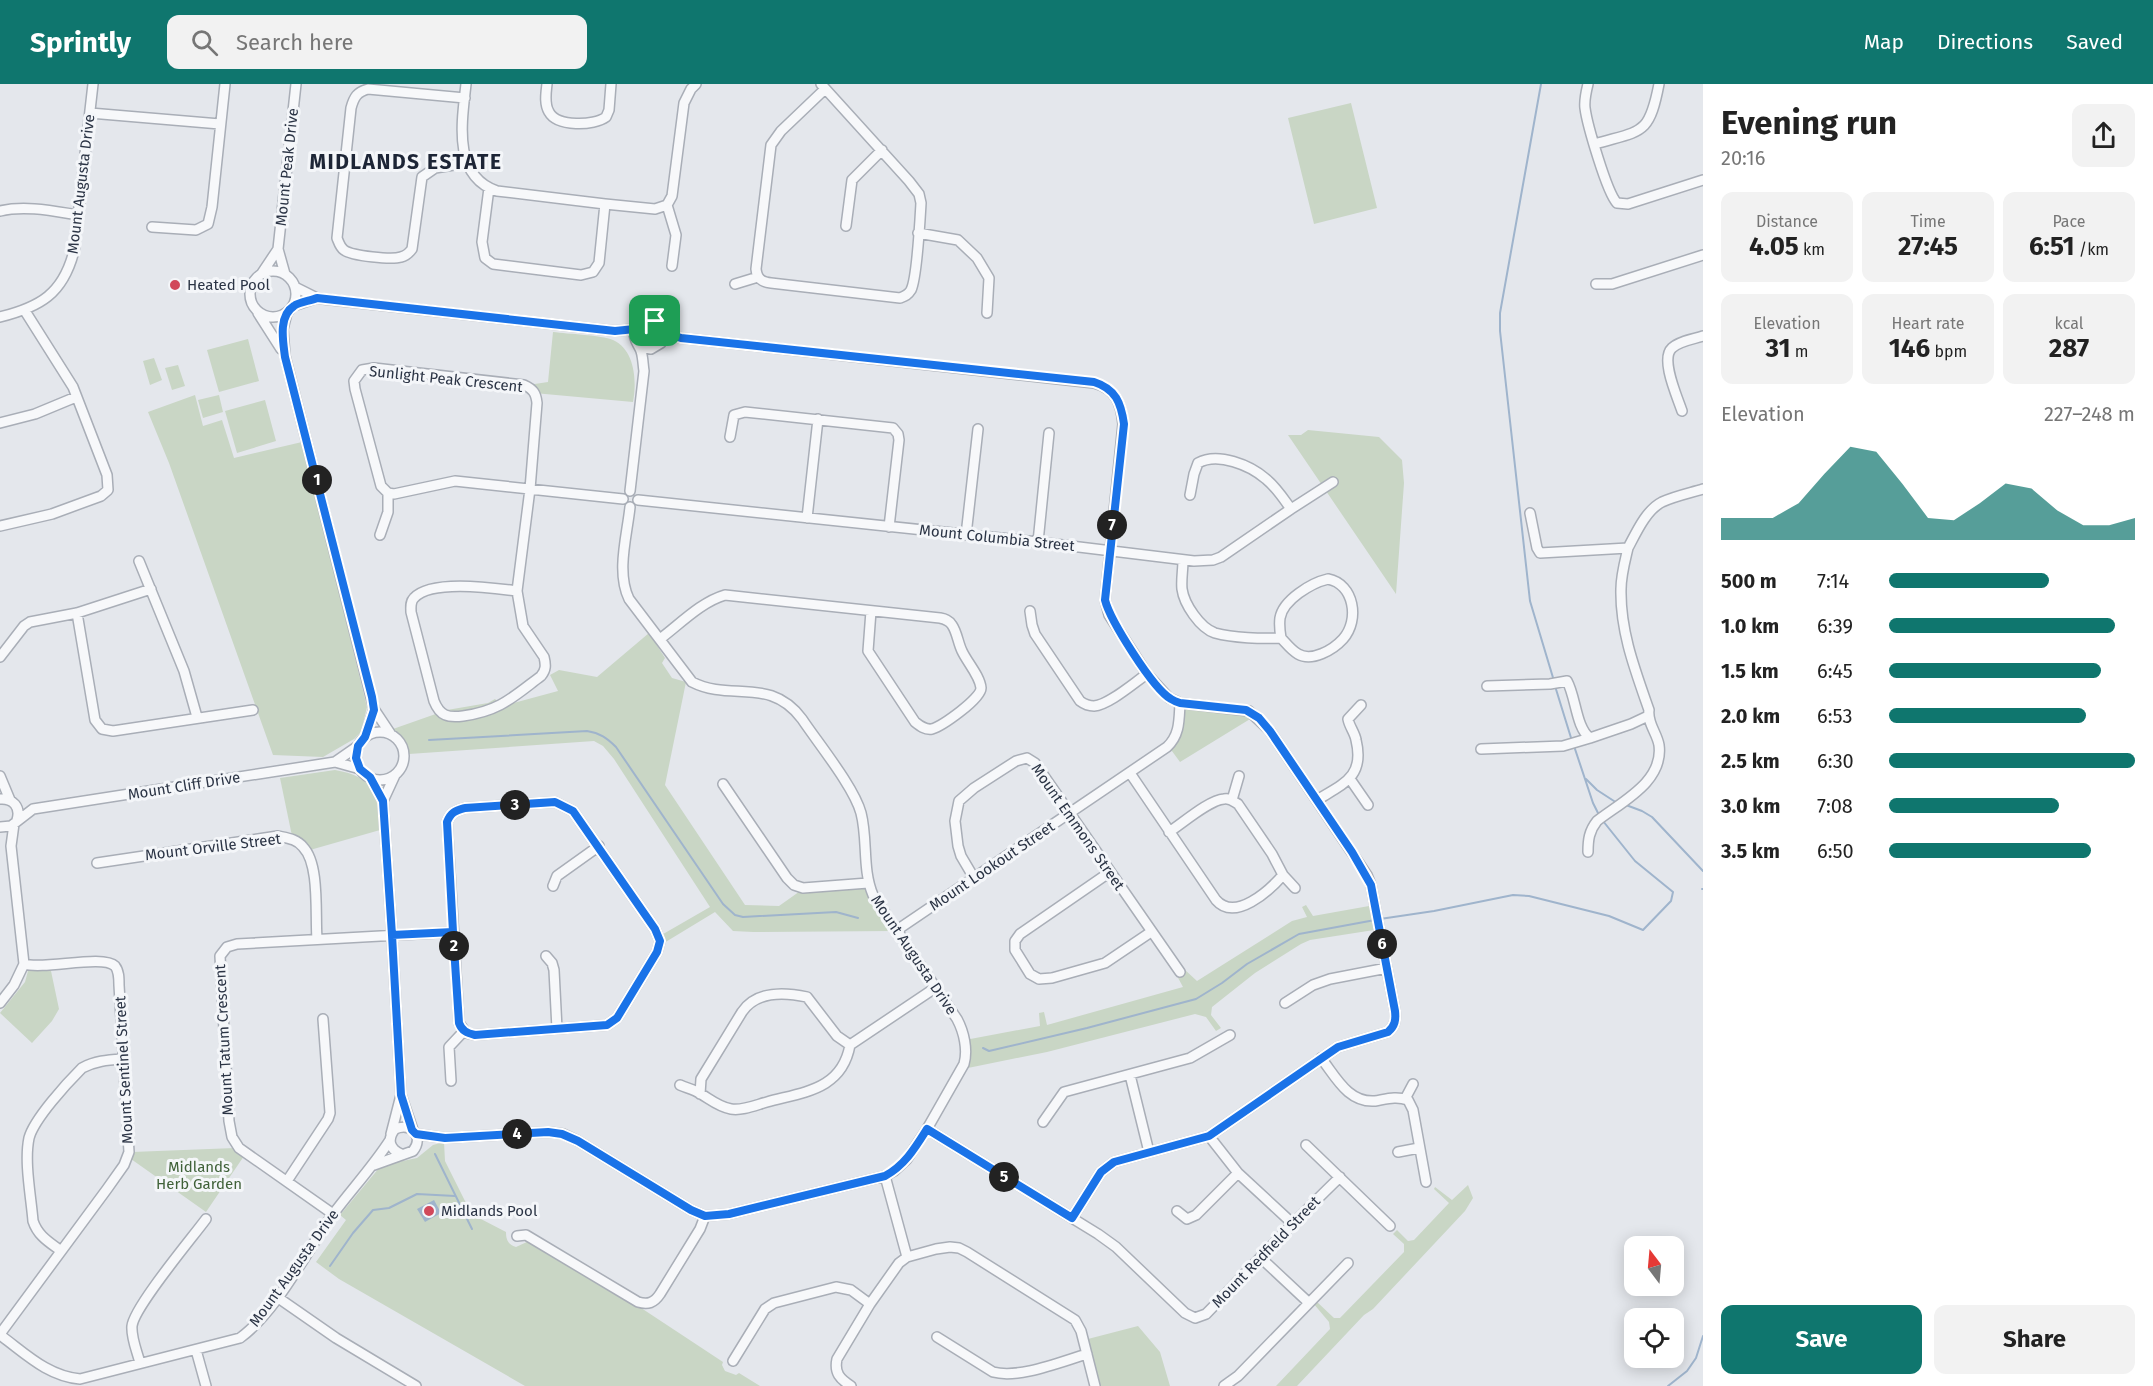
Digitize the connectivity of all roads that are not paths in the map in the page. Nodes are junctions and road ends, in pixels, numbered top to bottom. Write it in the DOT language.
graph roads {
  1 [pos="93,84"];
  2 [pos="225,84"];
  3 [pos="296,84"];
  4 [pos="466,84"];
  5 [pos="547,84"];
  6 [pos="611,84"];
  7 [pos="696,84"];
  8 [pos="1588,84"];
  9 [pos="1659,84"];
  10 [pos="823,86"];
  11 [pos="465,98"];
  12 [pos="90,113"];
  13 [pos="220,124"];
  14 [pos="1595,144"];
  15 [pos="882,150"];
  16 [pos="466,164"];
  17 [pos="1703,180"];
  18 [pos="489,188"];
  19 [pos="605,204"];
  20 [pos="666,205"];
  21 [pos="0,211"];
  22 [pos="78,215"];
  23 [pos="846,226"];
  24 [pos="152,227"];
  25 [pos="918,233"];
  26 [pos="278,249"];
  27 [pos="1703,255"];
  28 [pos="672,266"];
  29 [pos="262,273"];
  30 [pos="285,274"];
  31 [pos="758,277"];
  32 [pos="735,284"];
  33 [pos="1596,284"];
  34 [pos="295,287"];
  35 [pos="317,298"];
  36 [pos="256,310"];
  37 [pos="290,310"];
  38 [pos="25,311"];
  39 [pos="987,313"];
  40 [pos="0,317"];
  41 [pos="635,329"];
  42 [pos="615,331"];
  43 [pos="663,332"];
  44 [pos="1703,336"];
  45 [pos="681,338"];
  46 [pos="637,344"];
  47 [pos="657,346"];
  48 [pos="285,357"];
  49 [pos="644,372"];
  50 [pos="76,397"];
  51 [pos="1682,411"];
  52 [pos="818,419"];
  53 [pos="0,423"];
  54 [pos="978,429"];
  55 [pos="1049,433"];
  56 [pos="730,437"];
  57 [pos="1334,482"];
  58 [pos="531,489"];
  59 [pos="1703,489"];
  60 [pos="630,491"];
  61 [pos="388,493"];
  62 [pos="1190,495"];
  63 [pos="623,499"];
  64 [pos="638,500"];
  65 [pos="630,507"];
  66 [pos="1290,509"];
  67 [pos="1530,513"];
  68 [pos="807,518"];
  69 [pos="0,526"];
  70 [pos="889,526"];
  71 [pos="380,535"];
  72 [pos="966,535"];
  73 [pos="1038,542"];
  74 [pos="1628,548"];
  75 [pos="1110,550"];
  76 [pos="1184,560"];
  77 [pos="139,561"];
  78 [pos="151,589"];
  79 [pos="517,591"];
  80 [pos="871,611"];
  81 [pos="1030,611"];
  82 [pos="77,613"];
  83 [pos="1281,638"];
  84 [pos="660,639"];
  85 [pos="0,657"];
  86 [pos="1147,674"];
  87 [pos="1487,686"];
  88 [pos="1180,703"];
  89 [pos="1361,705"];
  90 [pos="253,710"];
  91 [pos="374,710"];
  92 [pos="1648,716"];
  93 [pos="197,717"];
  94 [pos="390,733"];
  95 [pos="365,737"];
  96 [pos="1590,738"];
  97 [pos="358,746"];
  98 [pos="1481,749"];
  99 [pos="335,762"];
  100 [pos="360,769"];
  101 [pos="1130,773"];
  102 [pos="394,775"];
  103 [pos="1239,776"];
  104 [pos="370,777"];
  105 [pos="1350,779"];
  106 [pos="0,780"];
  107 [pos="723,784"];
  108 [pos="8,800"];
  109 [pos="1232,800"];
  110 [pos="1317,800"];
  111 [pos="383,801"];
  112 [pos="1368,805"];
  113 [pos="33,809"];
  114 [pos="1069,814"];
  115 [pos="16,822"];
  116 [pos="0,827"];
  117 [pos="1169,832"];
  118 [pos="11,846"];
  119 [pos="599,846"];
  120 [pos="1588,852"];
  121 [pos="97,863"];
  122 [pos="1110,872"];
  123 [pos="1283,875"];
  124 [pos="974,878"];
  125 [pos="868,883"];
  126 [pos="553,886"];
  127 [pos="1295,888"];
  128 [pos="897,930"];
  129 [pos="453,932"];
  130 [pos="1151,932"];
  131 [pos="392,935"];
  132 [pos="317,939"];
  133 [pos="546,956"];
  134 [pos="24,964"];
  135 [pos="1387,968"];
  136 [pos="1180,972"];
  137 [pos="935,988"];
  138 [pos="0,1003"];
  139 [pos="1285,1003"];
  140 [pos="323,1019"];
  141 [pos="557,1029"];
  142 [pos="464,1031"];
  143 [pos="1230,1035"];
  144 [pos="850,1045"];
  145 [pos="1321,1058"];
  146 [pos="122,1059"];
  147 [pos="1130,1075"];
  148 [pos="451,1081"];
  149 [pos="1413,1084"];
  150 [pos="680,1085"];
  151 [pos="700,1094"];
  152 [pos="401,1095"];
  153 [pos="1405,1099"];
  154 [pos="1043,1122"];
  155 [pos="927,1129"];
  156 [pos="414,1132"];
  157 [pos="1209,1136"];
  158 [pos="391,1137"];
  159 [pos="445,1138"];
  160 [pos="1306,1145"];
  161 [pos="417,1146"];
  162 [pos="1419,1148"];
  163 [pos="1149,1152"];
  164 [pos="1398,1152"];
  165 [pos="401,1154"];
  166 [pos="374,1165"];
  167 [pos="1238,1173"];
  168 [pos="885,1176"];
  169 [pos="1340,1177"];
  170 [pos="286,1181"];
  171 [pos="1426,1182"];
  172 [pos="1177,1212"];
  173 [pos="333,1214"];
  174 [pos="705,1216"];
  175 [pos="1072,1218"];
  176 [pos="206,1219"];
  177 [pos="1292,1223"];
  178 [pos="1390,1226"];
  179 [pos="517,1236"];
  180 [pos="61,1251"];
  181 [pos="907,1257"];
  182 [pos="1261,1258"];
  183 [pos="1348,1263"];
  184 [pos="277,1297"];
  185 [pos="1308,1302"];
  186 [pos="870,1304"];
  187 [pos="0,1334"];
  188 [pos="937,1337"];
  189 [pos="196,1350"];
  190 [pos="1087,1354"];
  191 [pos="733,1361"];
  192 [pos="140,1363"];
  193 [pos="206,1386"];
  194 [pos="416,1386"];
  195 [pos="851,1386"];
  196 [pos="1095,1386"];
  197 [pos="1224,1386"];
  1 -- 12 [label="street, Mount Augusta Drive"];
  2 -- 13 [label="street"];
  3 -- 26 [label="street, Mount Peak Drive"];
  4 -- 11 [label="street"];
  5 -- 6 [label="street"];
  7 -- 20 [label="street"];
  8 -- 14 [label="street"];
  9 -- 14 [label="street"];
  10 -- 15 [label="street"];
  10 -- 31 [label="street"];
  11 -- 16 [label="street"];
  11 -- 16 [label="street"];
  12 -- 13 [label="street"];
  12 -- 22 [label="street, Mount Augusta Drive"];
  13 -- 24 [label="street"];
  14 -- 17 [label="street"];
  15 -- 23 [label="street"];
  15 -- 25 [label="street"];
  16 -- 18 [label="street"];
  18 -- 19 [label="street"];
  18 -- 19 [label="street"];
  19 -- 20 [label="street"];
  20 -- 28 [label="street"];
  21 -- 22 [label="street"];
  22 -- 38 [label="street, Mount Augusta Drive"];
  25 -- 31 [label="street"];
  25 -- 39 [label="street"];
  26 -- 29 [label="street, Mount Peak Drive"];
  26 -- 30 [label="street, Mount Peak Drive"];
  27 -- 33 [label="street"];
  29 -- 30 [label="street"];
  29 -- 36 [label="street, Mount Peak Drive"];
  30 -- 34 [label="street, Mount Peak Drive"];
  31 -- 32 [label="street"];
  34 -- 35 [label="street"];
  34 -- 37 [label="street, Mount Peak Drive"];
  35 -- 37 [label="street"];
  35 -- 42 [label="street"];
  36 -- 37 [label="street"];
  36 -- 48 [label="street, Mount Peak Drive"];
  37 -- 48 [label="street, Mount Peak Drive"];
  38 -- 40 [label="street, Mount Augusta Drive"];
  38 -- 50 [label="street"];
  41 -- 42 [label="street"];
  41 -- 43 [label="street"];
  41 -- 46 [label="street"];
  42 -- 46 [label="street"];
  43 -- 45 [label="street"];
  43 -- 47 [label="street"];
  44 -- 51 [label="street"];
  45 -- 47 [label="street"];
  45 -- 75 [label="street"];
  46 -- 47 [label="street"];
  46 -- 49 [label="street"];
  47 -- 49 [label="street"];
  48 -- 91 [label="street, Mount Peak Drive"];
  49 -- 60 [label="street"];
  50 -- 53 [label="street"];
  50 -- 69 [label="street"];
  52 -- 56 [label="street"];
  52 -- 68 [label="street"];
  52 -- 70 [label="street"];
  54 -- 72 [label="street"];
  55 -- 73 [label="street"];
  57 -- 66 [label="street, Mount Columbia Street"];
  58 -- 61 [label="street"];
  58 -- 61 [label="street, Sunlight Peak Crescent"];
  58 -- 63 [label="street"];
  58 -- 79 [label="street"];
  59 -- 74 [label="street"];
  60 -- 63 [label="street"];
  60 -- 64 [label="street"];
  61 -- 71 [label="street"];
  62 -- 66 [label="street"];
  63 -- 65 [label="street"];
  64 -- 65 [label="street"];
  64 -- 68 [label="street, Mount Columbia Street"];
  65 -- 84 [label="street, Mount Augusta Drive"];
  66 -- 76 [label="street, Mount Columbia Street"];
  67 -- 74 [label="street"];
  68 -- 70 [label="street, Mount Columbia Street"];
  70 -- 72 [label="street, Mount Columbia Street"];
  72 -- 73 [label="street, Mount Columbia Street"];
  73 -- 75 [label="street, Mount Columbia Street"];
  74 -- 92 [label="street"];
  75 -- 76 [label="street, Mount Columbia Street"];
  75 -- 86 [label="street"];
  76 -- 83 [label="street"];
  77 -- 78 [label="street"];
  78 -- 82 [label="street"];
  78 -- 93 [label="street"];
  79 -- 79 [label="street"];
  80 -- 80 [label="street"];
  80 -- 84 [label="street"];
  81 -- 86 [label="street"];
  82 -- 85 [label="street"];
  82 -- 93 [label="street"];
  83 -- 83 [label="street"];
  84 -- 125 [label="street, Mount Augusta Drive"];
  86 -- 88 [label="street"];
  87 -- 96 [label="street"];
  88 -- 101 [label="street, Mount Lookout Street"];
  88 -- 110 [label="street"];
  89 -- 105 [label="street"];
  90 -- 93 [label="street"];
  91 -- 94 [label="street, Mount Peak Drive"];
  91 -- 95 [label="street"];
  92 -- 96 [label="street"];
  92 -- 120 [label="street"];
  94 -- 95 [label="street"];
  94 -- 102 [label="street, Mount Peak Drive"];
  95 -- 97 [label="street"];
  96 -- 98 [label="street"];
  97 -- 99 [label="street, Mount Cliff Drive"];
  97 -- 100 [label="street"];
  99 -- 100 [label="street, Mount Cliff Drive"];
  99 -- 113 [label="street, Mount Cliff Drive"];
  100 -- 104 [label="street, Mount Peak Drive"];
  101 -- 114 [label="street, Mount Lookout Street"];
  101 -- 117 [label="street"];
  102 -- 104 [label="street"];
  102 -- 111 [label="street, Mount Peak Drive"];
  103 -- 109 [label="street"];
  104 -- 111 [label="street, Mount Peak Drive"];
  105 -- 110 [label="street"];
  105 -- 112 [label="street"];
  106 -- 108 [label="street"];
  107 -- 125 [label="street"];
  108 -- 113 [label="street, Mount Cliff Drive"];
  108 -- 115 [label="street"];
  109 -- 117 [label="street"];
  109 -- 123 [label="street"];
  110 -- 135 [label="street"];
  111 -- 131 [label="street, Mount Peak Drive"];
  113 -- 115 [label="street, Mount Cliff Drive"];
  114 -- 122 [label="street, Mount Emmons Street"];
  114 -- 124 [label="street, Mount Lookout Street"];
  114 -- 124 [label="street, Mount Emmons Street"];
  115 -- 116 [label="street, Mount Cliff Drive"];
  115 -- 118 [label="street"];
  116 -- 118 [label="street"];
  117 -- 123 [label="street"];
  118 -- 134 [label="street"];
  119 -- 126 [label="street"];
  119 -- 129 [label="street"];
  119 -- 141 [label="street"];
  121 -- 132 [label="street, Mount Orville Street"];
  122 -- 130 [label="street, Mount Emmons Street"];
  122 -- 130 [label="street"];
  123 -- 127 [label="street"];
  124 -- 128 [label="street, Mount Lookout Street"];
  125 -- 128 [label="street, Mount Augusta Drive"];
  128 -- 137 [label="street, Mount Augusta Drive"];
  129 -- 131 [label="street, Mount Tatum Crescent"];
  129 -- 142 [label="street"];
  130 -- 136 [label="street, Mount Emmons Street"];
  131 -- 132 [label="street, Mount Tatum Crescent"];
  131 -- 152 [label="street, Mount Peak Drive"];
  132 -- 170 [label="street, Mount Tatum Crescent"];
  133 -- 141 [label="street"];
  134 -- 138 [label="street"];
  134 -- 146 [label="street, Mount Sentinel Street"];
  135 -- 139 [label="street"];
  135 -- 145 [label="street"];
  137 -- 144 [label="street"];
  137 -- 155 [label="street, Mount Augusta Drive"];
  140 -- 170 [label="street"];
  141 -- 142 [label="street"];
  142 -- 148 [label="street"];
  143 -- 147 [label="street"];
  144 -- 151 [label="street"];
  144 -- 151 [label="street"];
  145 -- 153 [label="street"];
  145 -- 157 [label="street"];
  146 -- 180 [label="street, Mount Sentinel Street"];
  146 -- 180 [label="street"];
  147 -- 154 [label="street"];
  147 -- 163 [label="street"];
  149 -- 153 [label="street"];
  150 -- 151 [label="street"];
  152 -- 156 [label="street, Mount Peak Drive"];
  152 -- 158 [label="street, Mount Peak Drive"];
  153 -- 162 [label="street"];
  155 -- 168 [label="street, Mount Augusta Drive"];
  155 -- 175 [label="street, Mount Redfield Street"];
  156 -- 158 [label="street"];
  156 -- 159 [label="street"];
  156 -- 161 [label="street, Mount Peak Drive"];
  157 -- 163 [label="street"];
  157 -- 167 [label="street"];
  158 -- 165 [label="street"];
  158 -- 166 [label="street, Mount Augusta Drive"];
  159 -- 161 [label="street"];
  159 -- 174 [label="street"];
  160 -- 169 [label="street"];
  161 -- 165 [label="street"];
  162 -- 164 [label="street"];
  162 -- 171 [label="street"];
  163 -- 175 [label="street"];
  165 -- 166 [label="street, Mount Augusta Drive"];
  166 -- 173 [label="street, Mount Augusta Drive"];
  167 -- 172 [label="street"];
  167 -- 177 [label="street"];
  168 -- 174 [label="street, Mount Augusta Drive"];
  168 -- 181 [label="street"];
  169 -- 177 [label="street, Mount Redfield Street"];
  169 -- 178 [label="street"];
  170 -- 173 [label="street, Mount Tatum Crescent"];
  173 -- 184 [label="street, Mount Augusta Drive"];
  174 -- 179 [label="street"];
  175 -- 182 [label="street, Mount Redfield Street"];
  176 -- 192 [label="street"];
  177 -- 182 [label="street, Mount Redfield Street"];
  180 -- 187 [label="street, Mount Sentinel Street"];
  181 -- 186 [label="street"];
  181 -- 190 [label="street"];
  182 -- 185 [label="street"];
  183 -- 185 [label="street"];
  184 -- 189 [label="street, Mount Augusta Drive"];
  184 -- 194 [label="street"];
  185 -- 197 [label="street"];
  186 -- 191 [label="street"];
  186 -- 195 [label="street"];
  187 -- 192 [label="street, Mount Augusta Drive"];
  188 -- 190 [label="street"];
  189 -- 192 [label="street, Mount Augusta Drive"];
  189 -- 193 [label="street"];
  190 -- 196 [label="street"];
}
